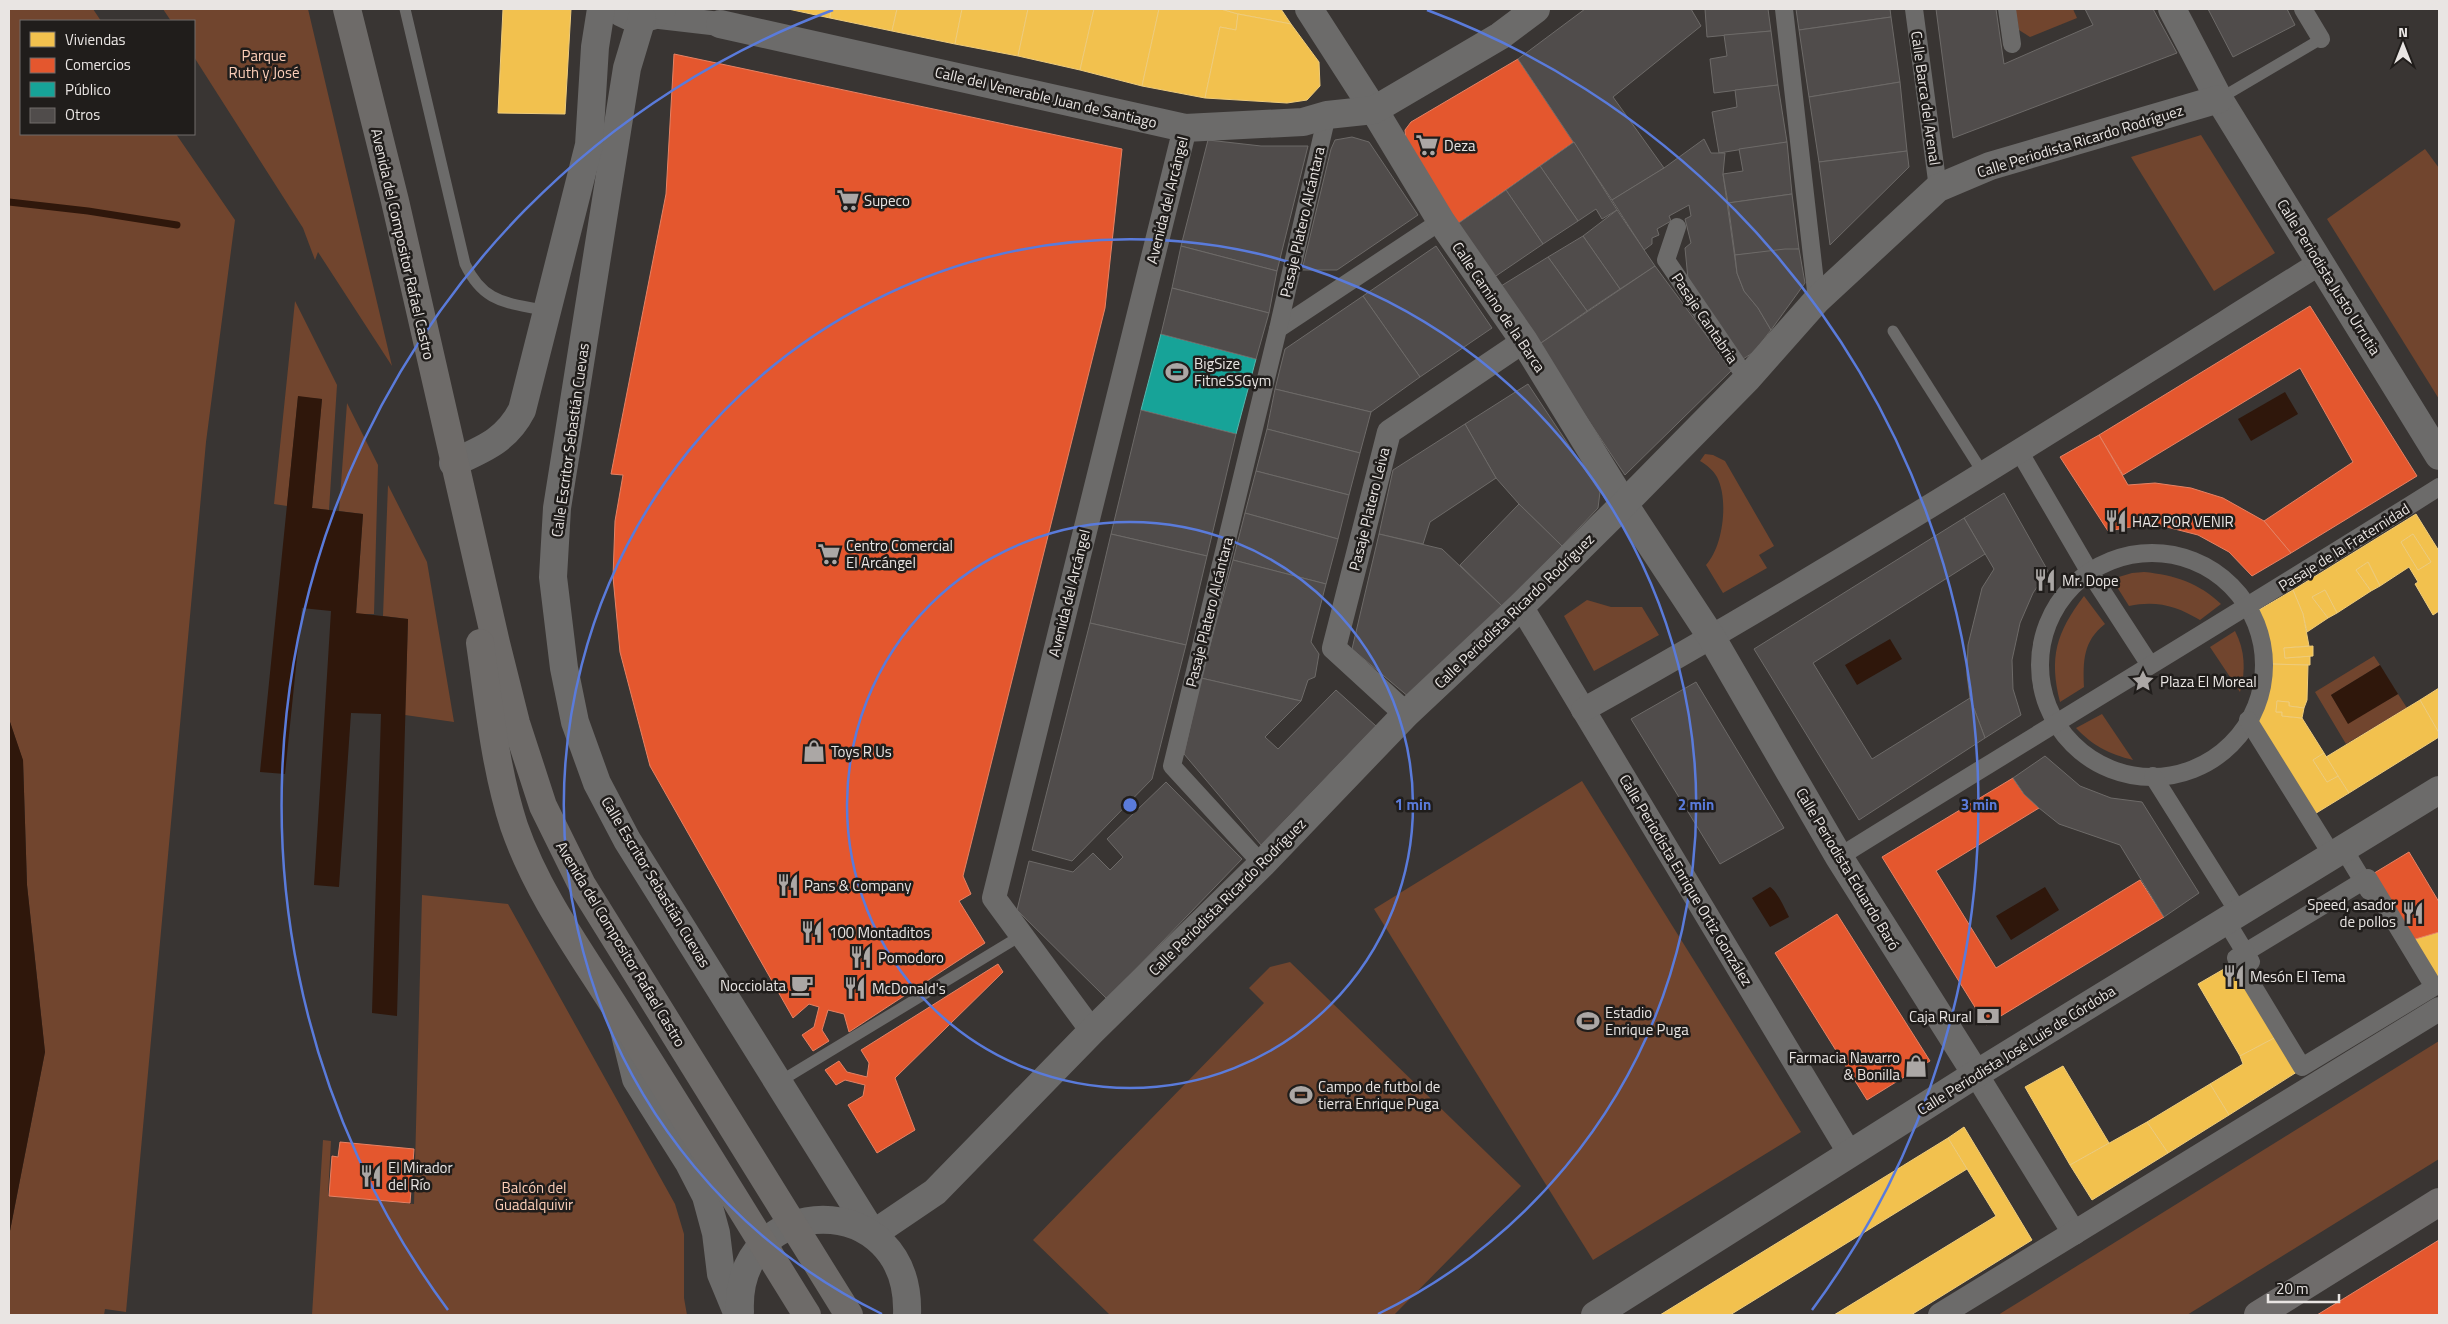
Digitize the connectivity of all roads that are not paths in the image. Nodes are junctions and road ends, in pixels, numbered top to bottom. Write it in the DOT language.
graph roads {
  1 [pos="347,9"];
  2 [pos="405,9"];
  3 [pos="601,9"];
  4 [pos="616,9"];
  5 [pos="693,9"];
  6 [pos="1308,9"];
  7 [pos="1536,9"];
  8 [pos="1784,9"];
  9 [pos="1914,9"];
  10 [pos="2007,9"];
  11 [pos="2172,9"];
  12 [pos="2303,9"];
  13 [pos="652,15"];
  14 [pos="720,24"];
  15 [pos="2321,39"];
  16 [pos="2012,44"];
  17 [pos="2219,99"];
  18 [pos="1374,110"];
  19 [pos="1327,115"];
  20 [pos="1185,128"];
  21 [pos="1938,188"];
  22 [pos="1441,221"];
  23 [pos="1677,227"];
  24 [pos="2320,263"];
  25 [pos="1818,300"];
  26 [pos="546,312"];
  27 [pos="1278,329"];
  28 [pos="1893,331"];
  29 [pos="1524,341"];
  30 [pos="1747,380"];
  31 [pos="2019,451"];
  32 [pos="2439,456"];
  33 [pos="455,472"];
  34 [pos="1982,473"];
  35 [pos="2439,487"];
  36 [pos="1624,504"];
  37 [pos="2089,571"];
  38 [pos="1521,606"];
  39 [pos="2248,607"];
  40 [pos="1712,638"];
  41 [pos="2150,665"];
  42 [pos="1583,710"];
  43 [pos="1406,714"];
  44 [pos="2248,720"];
  45 [pos="2055,722"];
  46 [pos="2152,776"];
  47 [pos="2439,790"];
  48 [pos="2338,852"];
  49 [pos="1839,857"];
  50 [pos="1262,864"];
  51 [pos="2363,881"];
  52 [pos="2232,917"];
  53 [pos="1022,935"];
  54 [pos="2245,952"];
  55 [pos="2436,1000"];
  56 [pos="619,1014"];
  57 [pos="1092,1031"];
  58 [pos="2316,1071"];
  59 [pos="1976,1074"];
  60 [pos="779,1082"];
  61 [pos="1850,1154"];
  62 [pos="2439,1202"];
  63 [pos="791,1225"];
  64 [pos="2074,1233"];
  65 [pos="873,1234"];
  66 [pos="763,1244"];
  67 [pos="906,1286"];
  68 [pos="739,1315"];
  69 [pos="807,1315"];
  70 [pos="849,1315"];
  71 [pos="907,1315"];
  72 [pos="925,1315"];
  73 [pos="1595,1315"];
  74 [pos="1940,1315"];
  75 [pos="2258,1315"];
  1 -- 33 [label="main road, Avenida del Compositor Rafael Castro"];
  2 -- 26 [label="lane"];
  3 -- 26 [label="street"];
  4 -- 13 [label="street"];
  5 -- 14 [label="street, Calle del Venerable Juan de Santiago"];
  6 -- 18 [label="street, Calle Camino de la Barca"];
  7 -- 18 [label="street"];
  8 -- 25 [label="street"];
  9 -- 21 [label="street, Calle Barca del Arenal"];
  10 -- 16 [label="street"];
  11 -- 17 [label="street, Calle Periodista Justo Urrutia"];
  12 -- 15 [label="street"];
  13 -- 14 [label="street, Calle del Venerable Juan de Santiago"];
  13 -- 60 [label="street, Calle Escritor Sebastián Cuevas"];
  14 -- 20 [label="street, Calle del Venerable Juan de Santiago"];
  15 -- 17 [label="lane"];
  17 -- 21 [label="street, Calle Periodista Ricardo Rodríguez"];
  17 -- 24 [label="street, Calle Periodista Justo Urrutia"];
  18 -- 19 [label="street, Calle del Venerable Juan de Santiago"];
  18 -- 22 [label="street, Calle Camino de la Barca"];
  19 -- 20 [label="street, Calle del Venerable Juan de Santiago"];
  19 -- 27 [label="street, Pasaje Platero Alcántara"];
  20 -- 53 [label="street, Avenida del Arcángel"];
  21 -- 25 [label="street, Calle Periodista Ricardo Rodríguez"];
  22 -- 27 [label="street, Pasaje Platero Alcántara"];
  22 -- 29 [label="street, Calle Camino de la Barca"];
  23 -- 30 [label="street, Pasaje Cantabria"];
  24 -- 31 [label="street"];
  24 -- 32 [label="street, Calle Periodista Justo Urrutia"];
  25 -- 30 [label="street, Calle Periodista Ricardo Rodríguez"];
  26 -- 33 [label="street"];
  27 -- 50 [label="street, Pasaje Platero Alcántara"];
  28 -- 34 [label="lane"];
  29 -- 36 [label="street, Calle Camino de la Barca"];
  29 -- 43 [label="street, Pasaje Platero Leiva"];
  30 -- 36 [label="street, Calle Periodista Ricardo Rodríguez"];
  31 -- 34 [label="street"];
  31 -- 37 [label="street"];
  33 -- 56 [label="main road, Avenida del Compositor Rafael Castro"];
  33 -- 63 [label="main road, Avenida del Compositor Rafael Castro"];
  34 -- 40 [label="street"];
  35 -- 39 [label="street, Pasaje de la Fraternidad"];
  36 -- 38 [label="street, Calle Periodista Ricardo Rodríguez"];
  36 -- 40 [label="street, Calle Periodista Eduardo Baró"];
  37 -- 39 [label="street"];
  37 -- 41 [label="street"];
  37 -- 45 [label="street"];
  38 -- 42 [label="street, Calle Periodista Enrique Ortiz González"];
  38 -- 43 [label="street, Calle Periodista Ricardo Rodríguez"];
  39 -- 41 [label="street"];
  39 -- 44 [label="street"];
  40 -- 42 [label="street"];
  40 -- 49 [label="street, Calle Periodista Eduardo Baró"];
  41 -- 45 [label="street"];
  42 -- 61 [label="street, Calle Periodista Enrique Ortiz González"];
  43 -- 50 [label="street, Calle Periodista Ricardo Rodríguez"];
  44 -- 46 [label="street"];
  44 -- 48 [label="street"];
  45 -- 46 [label="street"];
  45 -- 49 [label="street"];
  46 -- 52 [label="street"];
  47 -- 48 [label="street, Calle Periodista José Luis de Córdoba"];
  48 -- 51 [label="street"];
  48 -- 52 [label="street, Calle Periodista José Luis de Córdoba"];
  49 -- 59 [label="street, Calle Periodista Eduardo Baró"];
  50 -- 57 [label="street, Calle Periodista Ricardo Rodríguez"];
  51 -- 54 [label="street"];
  51 -- 55 [label="street"];
  52 -- 54 [label="street"];
  52 -- 59 [label="street, Calle Periodista José Luis de Córdoba"];
  53 -- 57 [label="street, Avenida del Arcángel"];
  53 -- 60 [label="lane"];
  54 -- 58 [label="street"];
  55 -- 58 [label="street"];
  56 -- 66 [label="main road, Avenida del Compositor Rafael Castro"];
  56 -- 68 [label="street, Avenida del Compositor Rafael Castro"];
  57 -- 65 [label="street, Calle Periodista Ricardo Rodríguez"];
  58 -- 64 [label="street"];
  59 -- 61 [label="street, Calle Periodista José Luis de Córdoba"];
  59 -- 64 [label="street, Calle Periodista Eduardo Baró"];
  60 -- 65 [label="street, Calle Escritor Sebastián Cuevas"];
  61 -- 73 [label="street, Calle Periodista José Luis de Córdoba"];
  62 -- 75 [label="main road"];
  63 -- 65 [label="street"];
  63 -- 66 [label="street"];
  63 -- 70 [label="main road, Avenida del Compositor Rafael Castro"];
  64 -- 74 [label="street"];
  65 -- 67 [label="street"];
  66 -- 68 [label="street"];
  66 -- 69 [label="main road, Avenida del Compositor Rafael Castro"];
  67 -- 71 [label="street"];
  67 -- 72 [label="street"];
}
